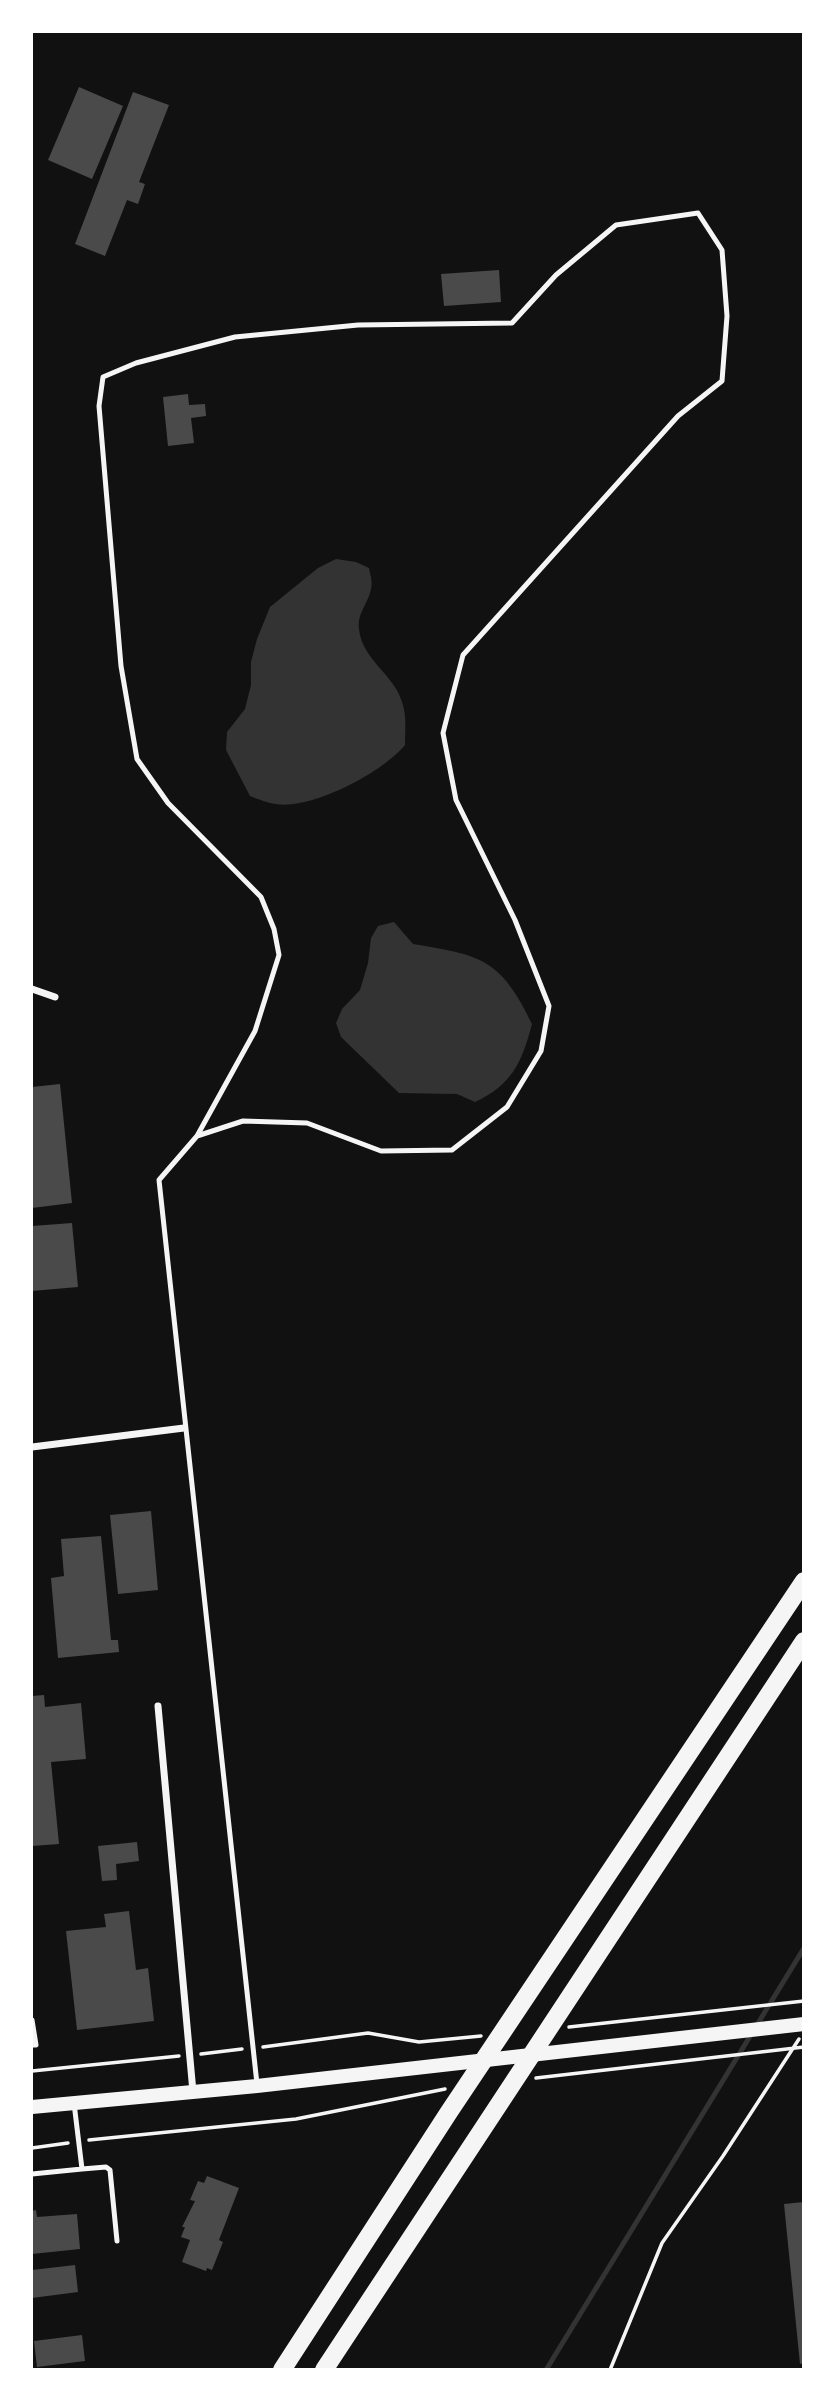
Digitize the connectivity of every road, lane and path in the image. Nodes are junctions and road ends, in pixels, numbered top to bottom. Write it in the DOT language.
graph roads {
  1 [pos="32,989"];
  2 [pos="55,997"];
  3 [pos="197,1136"];
  4 [pos="184,1428"];
  5 [pos="32,1447"];
  6 [pos="803,1581"];
  7 [pos="803,1641"];
  8 [pos="158,1706"];
  9 [pos="803,2001"];
  10 [pos="32,2020"];
  11 [pos="803,2024"];
  12 [pos="569,2027"];
  13 [pos="803,2031"];
  14 [pos="487,2035"];
  15 [pos="34,2045"];
  16 [pos="803,2047"];
  17 [pos="253,2048"];
  18 [pos="190,2055"];
  19 [pos="32,2071"];
  20 [pos="524,2079"];
  21 [pos="257,2086"];
  22 [pos="458,2087"];
  23 [pos="193,2092"];
  24 [pos="74,2103"];
  25 [pos="32,2108"];
  26 [pos="79,2142"];
  27 [pos="32,2148"];
  28 [pos="82,2169"];
  29 [pos="32,2174"];
  30 [pos="117,2241"];
  31 [pos="282,2370"];
  32 [pos="324,2370"];
  33 [pos="610,2370"];
  1 -- 2 [label="street"];
  3 -- 3 [label="lane"];
  3 -- 4 [label="lane"];
  4 -- 5 [label="street"];
  4 -- 17 [label="lane"];
  6 -- 31 [label="highway"];
  7 -- 32 [label="highway"];
  8 -- 18 [label="street"];
  9 -- 12 [label="path"];
  10 -- 15 [label="lane"];
  11 -- 21 [label="main road"];
  13 -- 33 [label="path"];
  14 -- 17 [label="path"];
  16 -- 20 [label="path"];
  17 -- 18 [label="path"];
  17 -- 21 [label="lane"];
  18 -- 19 [label="path"];
  18 -- 23 [label="street"];
  21 -- 23 [label="main road"];
  22 -- 26 [label="path"];
  23 -- 24 [label="main road"];
  24 -- 25 [label="main road"];
  24 -- 26 [label="lane"];
  26 -- 27 [label="path"];
  26 -- 28 [label="lane"];
  28 -- 29 [label="lane"];
  28 -- 30 [label="lane"];
}
